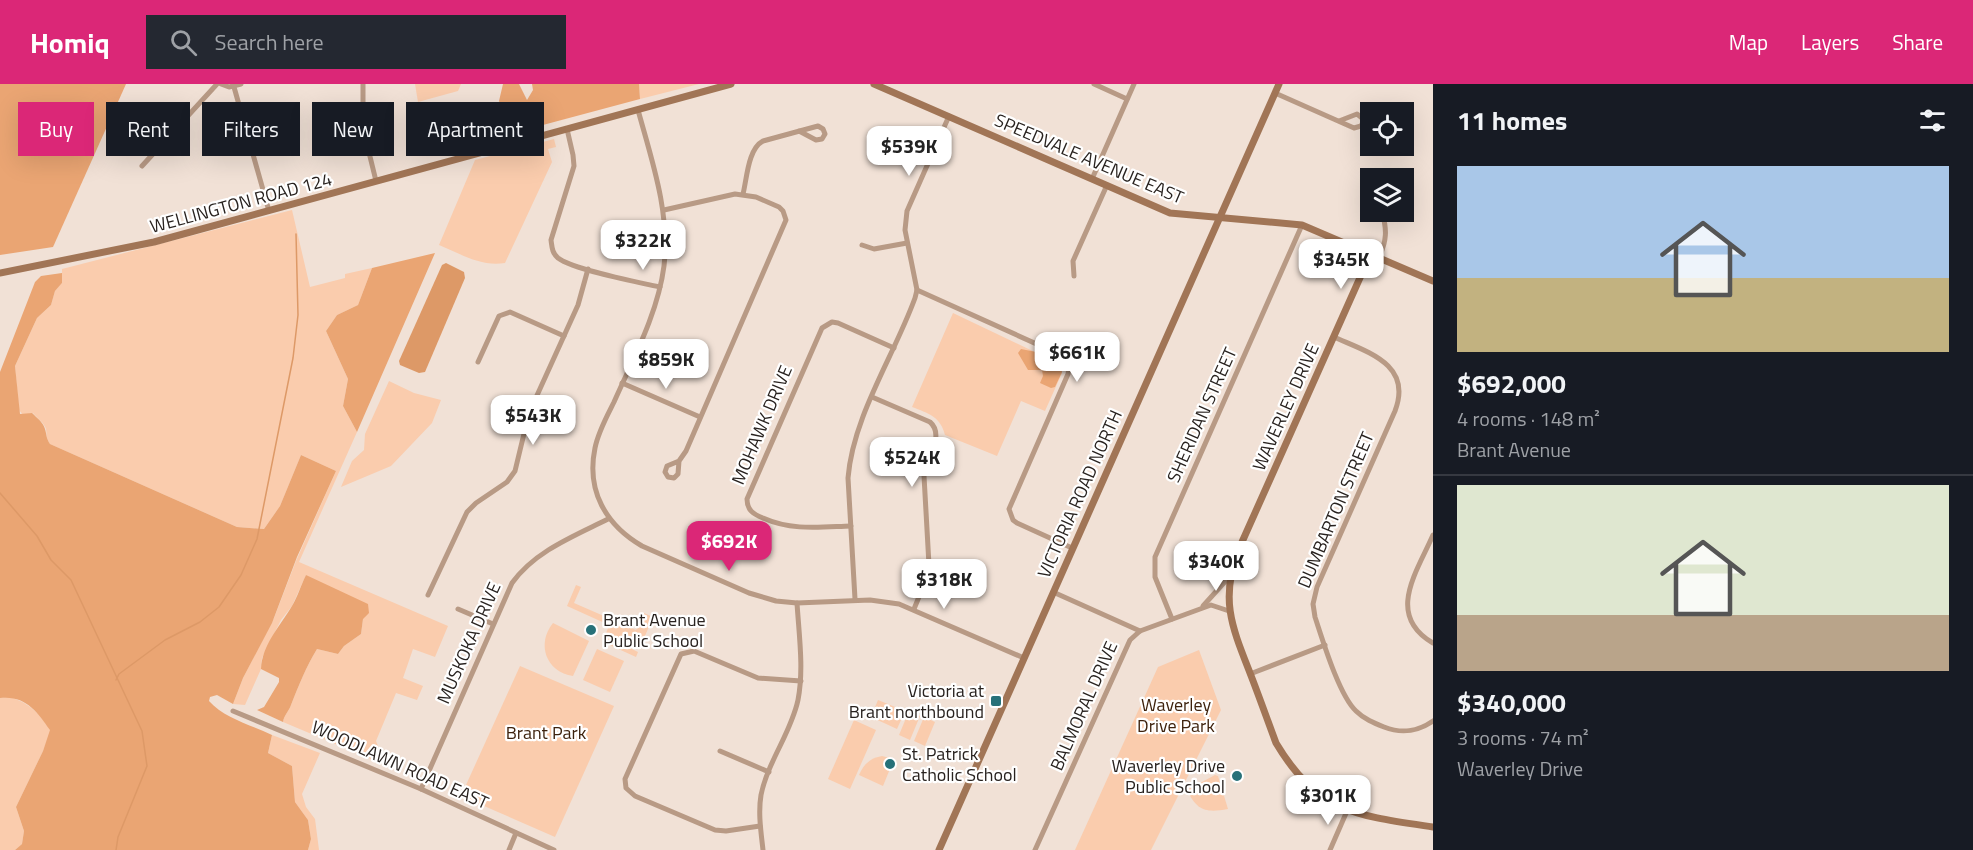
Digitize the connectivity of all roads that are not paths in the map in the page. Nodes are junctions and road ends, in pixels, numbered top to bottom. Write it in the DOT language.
graph roads {
  1 [pos="219,84"];
  2 [pos="241,84"];
  3 [pos="363,84"];
  4 [pos="731,84"];
  5 [pos="874,84"];
  6 [pos="1094,84"];
  7 [pos="1134,84"];
  8 [pos="1279,84"];
  9 [pos="234,87"];
  10 [pos="1275,93"];
  11 [pos="1127,99"];
  12 [pos="638,110"];
  13 [pos="949,116"];
  14 [pos="1339,121"];
  15 [pos="567,129"];
  16 [pos="799,131"];
  17 [pos="142,166"];
  18 [pos="1092,179"];
  19 [pos="376,181"];
  20 [pos="1107,185"];
  21 [pos="743,194"];
  22 [pos="664,210"];
  23 [pos="269,211"];
  24 [pos="1219,218"];
  25 [pos="1384,222"];
  26 [pos="1302,225"];
  27 [pos="908,243"];
  28 [pos="862,245"];
  29 [pos="1371,253"];
  30 [pos="1379,257"];
  31 [pos="588,269"];
  32 [pos="0,273"];
  33 [pos="1074,276"];
  34 [pos="1433,281"];
  35 [pos="660,287"];
  36 [pos="917,290"];
  37 [pos="564,336"];
  38 [pos="1334,337"];
  39 [pos="894,348"];
  40 [pos="478,362"];
  41 [pos="622,383"];
  42 [pos="873,397"];
  43 [pos="700,417"];
  44 [pos="680,461"];
  45 [pos="608,519"];
  46 [pos="851,526"];
  47 [pos="1433,535"];
  48 [pos="1072,548"];
  49 [pos="1231,574"];
  50 [pos="1053,592"];
  51 [pos="428,595"];
  52 [pos="855,600"];
  53 [pos="797,603"];
  54 [pos="1202,607"];
  55 [pos="458,609"];
  56 [pos="914,609"];
  57 [pos="1229,611"];
  58 [pos="1172,619"];
  59 [pos="493,624"];
  60 [pos="1140,631"];
  61 [pos="1433,643"];
  62 [pos="1325,645"];
  63 [pos="1024,658"];
  64 [pos="1250,674"];
  65 [pos="801,681"];
  66 [pos="233,711"];
  67 [pos="1433,722"];
  68 [pos="720,750"];
  69 [pos="769,772"];
  70 [pos="421,789"];
  71 [pos="1347,811"];
  72 [pos="760,826"];
  73 [pos="1433,827"];
  74 [pos="516,833"];
  75 [pos="508,850"];
  76 [pos="554,850"];
  77 [pos="762,850"];
  78 [pos="939,850"];
  79 [pos="1035,850"];
  80 [pos="1330,850"];
  1 -- 9 [label="street"];
  1 -- 17 [label="street"];
  2 -- 9 [label="street"];
  3 -- 19 [label="street"];
  4 -- 12 [label="main road, WELLINGTON ROAD 124"];
  5 -- 13 [label="main road, SPEEDVALE AVENUE EAST"];
  6 -- 11 [label="street"];
  7 -- 11 [label="street"];
  8 -- 10 [label="main road, VICTORIA ROAD NORTH"];
  9 -- 23 [label="street"];
  10 -- 14 [label="street"];
  10 -- 24 [label="main road, VICTORIA ROAD NORTH"];
  11 -- 18 [label="street"];
  12 -- 15 [label="main road, WELLINGTON ROAD 124"];
  12 -- 22 [label="street"];
  13 -- 18 [label="main road, SPEEDVALE AVENUE EAST"];
  13 -- 27 [label="street"];
  15 -- 19 [label="main road, WELLINGTON ROAD 124"];
  15 -- 31 [label="street"];
  16 -- 21 [label="street"];
  18 -- 20 [label="main road, SPEEDVALE AVENUE EAST"];
  19 -- 23 [label="main road, WELLINGTON ROAD 124"];
  20 -- 24 [label="main road, SPEEDVALE AVENUE EAST"];
  20 -- 33 [label="street"];
  21 -- 22 [label="street"];
  21 -- 43 [label="street"];
  22 -- 35 [label="street"];
  23 -- 32 [label="main road, WELLINGTON ROAD 124"];
  24 -- 26 [label="main road, SPEEDVALE AVENUE EAST"];
  24 -- 48 [label="main road, VICTORIA ROAD NORTH"];
  25 -- 30 [label="street"];
  26 -- 29 [label="main road, SPEEDVALE AVENUE EAST"];
  26 -- 58 [label="street, SHERIDAN STREET"];
  27 -- 28 [label="street"];
  27 -- 36 [label="street"];
  29 -- 30 [label="main road, SPEEDVALE AVENUE EAST"];
  29 -- 38 [label="main road, WAVERLEY DRIVE"];
  30 -- 34 [label="main road, SPEEDVALE AVENUE EAST"];
  31 -- 35 [label="street"];
  31 -- 37 [label="street"];
  35 -- 41 [label="street"];
  36 -- 39 [label="street"];
  36 -- 48 [label="street"];
  37 -- 40 [label="street"];
  37 -- 51 [label="street"];
  38 -- 49 [label="main road, WAVERLEY DRIVE"];
  38 -- 62 [label="street, DUMBARTON STREET"];
  39 -- 42 [label="street"];
  39 -- 46 [label="street, MOHAWK DRIVE"];
  41 -- 43 [label="street"];
  41 -- 45 [label="street"];
  42 -- 46 [label="street"];
  42 -- 56 [label="street"];
  43 -- 44 [label="street"];
  45 -- 53 [label="street"];
  45 -- 59 [label="street, MUSKOKA DRIVE"];
  46 -- 52 [label="street"];
  47 -- 61 [label="street"];
  48 -- 50 [label="main road, VICTORIA ROAD NORTH"];
  49 -- 54 [label="street, WAVERLEY DRIVE"];
  49 -- 57 [label="main road, WAVERLEY DRIVE"];
  50 -- 60 [label="street"];
  50 -- 63 [label="main road, VICTORIA ROAD NORTH"];
  52 -- 53 [label="street"];
  52 -- 56 [label="street"];
  53 -- 65 [label="street"];
  54 -- 57 [label="street"];
  54 -- 58 [label="street, BALMORAL DRIVE"];
  55 -- 59 [label="street"];
  56 -- 63 [label="street"];
  57 -- 64 [label="main road, WAVERLEY DRIVE"];
  58 -- 60 [label="street, BALMORAL DRIVE"];
  59 -- 70 [label="street, MUSKOKA DRIVE"];
  60 -- 79 [label="street, BALMORAL DRIVE"];
  62 -- 64 [label="street"];
  62 -- 67 [label="street, DUMBARTON STREET"];
  63 -- 78 [label="main road, VICTORIA ROAD NORTH"];
  64 -- 71 [label="main road, WAVERLEY DRIVE"];
  65 -- 69 [label="street"];
  65 -- 72 [label="street"];
  66 -- 70 [label="street, WOODLAWN ROAD EAST"];
  68 -- 69 [label="street"];
  69 -- 72 [label="street"];
  70 -- 74 [label="street, WOODLAWN ROAD EAST"];
  71 -- 73 [label="main road, WAVERLEY DRIVE"];
  71 -- 80 [label="street"];
  72 -- 77 [label="street"];
  74 -- 75 [label="street"];
  74 -- 76 [label="street, WOODLAWN ROAD EAST"];
}
